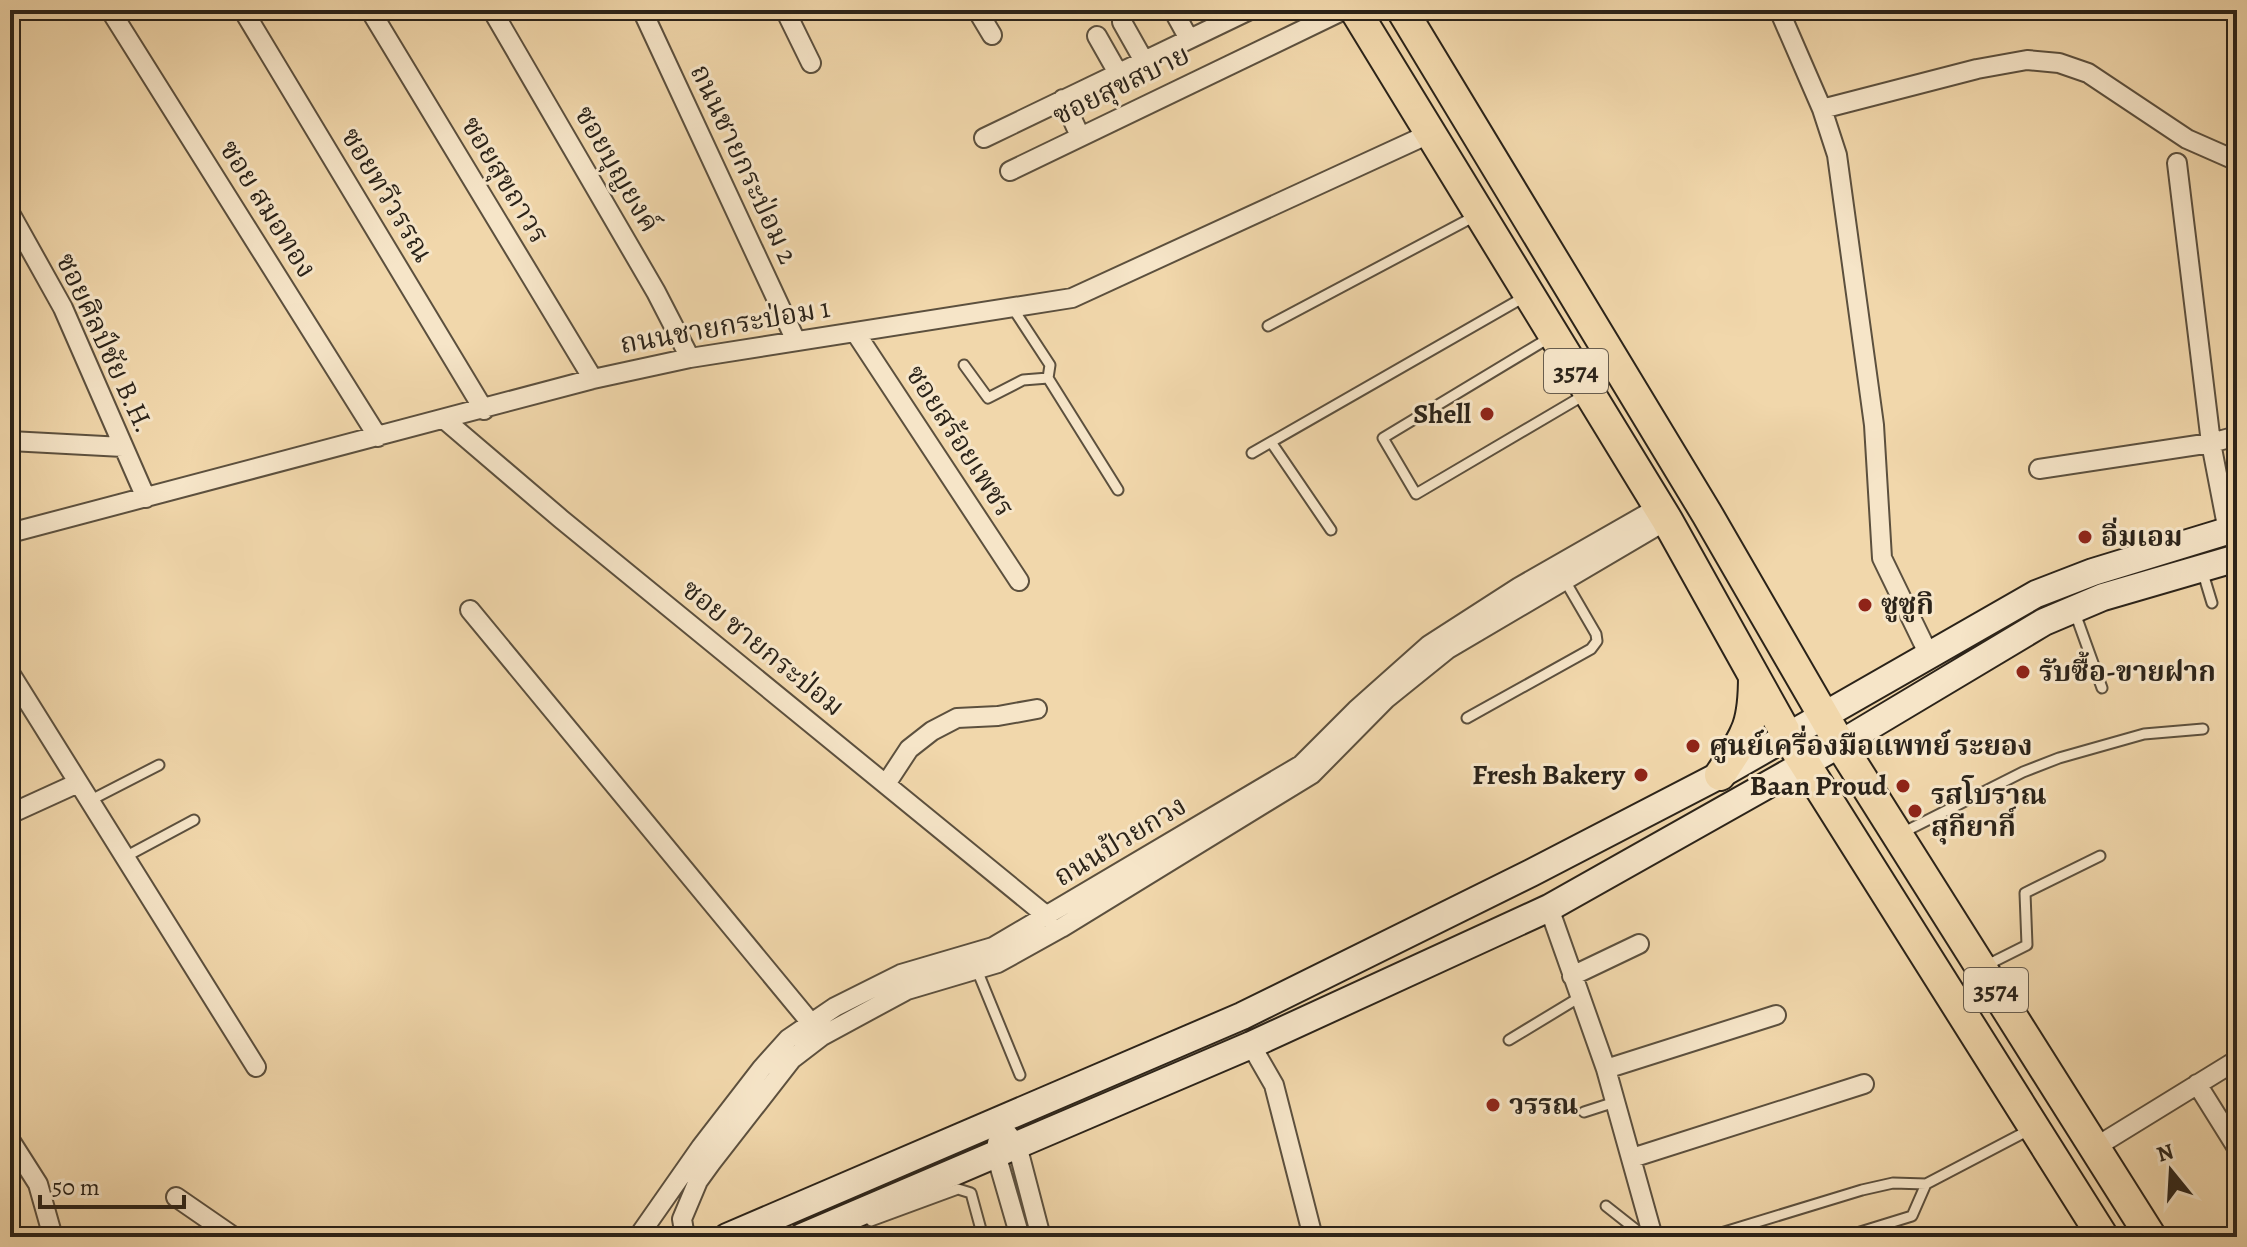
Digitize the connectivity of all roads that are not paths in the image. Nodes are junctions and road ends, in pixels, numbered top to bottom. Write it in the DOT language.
graph roads {
  1 [pos="110,10"];
  2 [pos="243,10"];
  3 [pos="370,10"];
  4 [pos="492,10"];
  5 [pos="642,10"];
  6 [pos="785,10"];
  7 [pos="977,10"];
  8 [pos="1173,10"];
  9 [pos="1250,10"];
  10 [pos="1344,10"];
  11 [pos="1355,10"];
  12 [pos="1402,10"];
  13 [pos="1779,10"];
  14 [pos="1122,22"];
  15 [pos="992,35"];
  16 [pos="1097,36"];
  17 [pos="1189,39"];
  18 [pos="1144,61"];
  19 [pos="811,63"];
  20 [pos="1118,73"];
  21 [pos="1063,99"];
  22 [pos="1822,109"];
  23 [pos="1431,133"];
  24 [pos="1080,136"];
  25 [pos="984,138"];
  26 [pos="2237,161"];
  27 [pos="2177,163"];
  28 [pos="1010,171"];
  29 [pos="10,213"];
  30 [pos="1480,213"];
  31 [pos="1529,294"];
  32 [pos="1012,307"];
  33 [pos="1268,326"];
  34 [pos="855,332"];
  35 [pos="1554,335"];
  36 [pos="796,341"];
  37 [pos="690,358"];
  38 [pos="964,365"];
  39 [pos="1048,378"];
  40 [pos="593,379"];
  41 [pos="1589,393"];
  42 [pos="484,410"];
  43 [pos="445,420"];
  44 [pos="2237,436"];
  45 [pos="378,437"];
  46 [pos="11,439"];
  47 [pos="1271,442"];
  48 [pos="2211,443"];
  49 [pos="123,447"];
  50 [pos="1252,453"];
  51 [pos="2039,469"];
  52 [pos="1118,490"];
  53 [pos="146,498"];
  54 [pos="1663,514"];
  55 [pos="2232,529"];
  56 [pos="1331,530"];
  57 [pos="10,533"];
  58 [pos="2237,558"];
  59 [pos="2202,570"];
  60 [pos="1564,579"];
  61 [pos="1019,581"];
  62 [pos="2212,603"];
  63 [pos="2074,609"];
  64 [pos="470,610"];
  65 [pos="1929,655"];
  66 [pos="10,673"];
  67 [pos="1754,676"];
  68 [pos="2102,688"];
  69 [pos="1037,709"];
  70 [pos="1822,715"];
  71 [pos="1467,718"];
  72 [pos="2203,729"];
  73 [pos="1788,737"];
  74 [pos="1840,744"];
  75 [pos="1805,764"];
  76 [pos="159,765"];
  77 [pos="1720,775"];
  78 [pos="78,783"];
  79 [pos="886,784"];
  80 [pos="89,801"];
  81 [pos="10,814"];
  82 [pos="194,820"];
  83 [pos="1897,836"];
  84 [pos="2100,856"];
  85 [pos="125,857"];
  86 [pos="1549,908"];
  87 [pos="1048,917"];
  88 [pos="1639,944"];
  89 [pos="1982,967"];
  90 [pos="977,970"];
  91 [pos="1572,976"];
  92 [pos="1580,997"];
  93 [pos="1776,1015"];
  94 [pos="811,1023"];
  95 [pos="1509,1040"];
  96 [pos="1251,1045"];
  97 [pos="2237,1060"];
  98 [pos="256,1067"];
  99 [pos="1606,1069"];
  100 [pos="1020,1075"];
  101 [pos="1864,1084"];
  102 [pos="2197,1084"];
  103 [pos="1615,1102"];
  104 [pos="1584,1112"];
  105 [pos="998,1122"];
  106 [pos="2034,1127"];
  107 [pos="12,1148"];
  108 [pos="2094,1148"];
  109 [pos="2237,1148"];
  110 [pos="1007,1149"];
  111 [pos="1632,1158"];
  112 [pos="682,1175"];
  113 [pos="1926,1184"];
  114 [pos="176,1197"];
  115 [pos="689,1202"];
  116 [pos="1606,1206"];
  117 [pos="836,1222"];
  118 [pos="1652,1236"];
  119 [pos="53,1237"];
  120 [pos="234,1237"];
  121 [pos="638,1237"];
  122 [pos="685,1237"];
  123 [pos="727,1237"];
  124 [pos="802,1237"];
  125 [pos="983,1237"];
  126 [pos="1020,1237"];
  127 [pos="1041,1237"];
  128 [pos="1313,1237"];
  129 [pos="1708,1237"];
  130 [pos="1844,1237"];
  131 [pos="2103,1237"];
  132 [pos="2151,1237"];
  1 -- 45 [label="street, ซอย สมอทอง"];
  2 -- 42 [label="street, ซอยทวีวรรณ"];
  3 -- 40 [label="street, ซอยสุขถาวร"];
  4 -- 37 [label="street, ซอยบุญยงค์"];
  5 -- 36 [label="street, ถนนชายกระป่อม 2"];
  6 -- 19 [label="street"];
  7 -- 15 [label="street"];
  8 -- 17 [label="street"];
  9 -- 17 [label="street"];
  10 -- 24 [label="street, ซอยสุขสบาย"];
  11 -- 23 [label="main road, 3574"];
  12 -- 70 [label="main road, 3574"];
  13 -- 22 [label="street"];
  14 -- 18 [label="street"];
  16 -- 20 [label="street"];
  17 -- 18 [label="street"];
  18 -- 20 [label="street"];
  20 -- 21 [label="street"];
  21 -- 24 [label="street"];
  21 -- 25 [label="street"];
  22 -- 26 [label="street"];
  22 -- 65 [label="street"];
  23 -- 30 [label="main road, 3574"];
  23 -- 32 [label="street, ถนนชายกระป่อม 1"];
  24 -- 28 [label="street, ซอยสุขสบาย"];
  27 -- 48 [label="street"];
  29 -- 49 [label="street, ซอยศิลป์ชัย B.H."];
  30 -- 31 [label="main road, 3574"];
  30 -- 33 [label="lane"];
  31 -- 35 [label="main road, 3574"];
  31 -- 47 [label="lane"];
  32 -- 34 [label="street, ถนนชายกระป่อม 1"];
  32 -- 39 [label="lane"];
  34 -- 36 [label="street, ถนนชายกระป่อม 1"];
  34 -- 61 [label="street, ซอยสร้อยเพชร"];
  35 -- 41 [label="main road, 3574"];
  35 -- 41 [label="lane"];
  36 -- 37 [label="street, ถนนชายกระป่อม 1"];
  37 -- 40 [label="street, ถนนชายกระป่อม 1"];
  38 -- 39 [label="lane"];
  39 -- 52 [label="lane"];
  40 -- 42 [label="street, ถนนชายกระป่อม 1"];
  41 -- 54 [label="main road, 3574"];
  42 -- 43 [label="street, ถนนชายกระป่อม 1"];
  43 -- 45 [label="street, ถนนชายกระป่อม 1"];
  43 -- 79 [label="street, ซอย ชายกระป่อม"];
  44 -- 48 [label="street"];
  45 -- 53 [label="street, ถนนชายกระป่อม 1"];
  46 -- 49 [label="street"];
  47 -- 50 [label="lane"];
  47 -- 56 [label="lane"];
  48 -- 51 [label="street"];
  48 -- 55 [label="street"];
  49 -- 53 [label="street, ซอยศิลป์ชัย B.H."];
  53 -- 57 [label="street, ถนนชายกระป่อม 1"];
  54 -- 60 [label="street, ถนนป้วยกวง"];
  54 -- 67 [label="main road, 3574"];
  54 -- 87 [label="street, ถนนป้วยกวง"];
  55 -- 65 [label="street"];
  58 -- 59 [label="street"];
  59 -- 62 [label="lane"];
  59 -- 63 [label="street"];
  60 -- 71 [label="lane"];
  60 -- 90 [label="street, ถนนป้วยกวง"];
  63 -- 68 [label="lane"];
  63 -- 74 [label="street"];
  64 -- 94 [label="street"];
  65 -- 70 [label="street"];
  66 -- 78 [label="street"];
  67 -- 73 [label="main road, 3574"];
  67 -- 77 [label="main road"];
  69 -- 79 [label="street"];
  70 -- 73 [label="street"];
  70 -- 74 [label="main road, 3574"];
  72 -- 83 [label="lane"];
  73 -- 75 [label="main road, 3574"];
  73 -- 77 [label="street"];
  74 -- 75 [label="street"];
  74 -- 83 [label="main road, 3574"];
  75 -- 86 [label="street"];
  75 -- 106 [label="main road, 3574"];
  76 -- 80 [label="lane"];
  77 -- 105 [label="street"];
  78 -- 80 [label="street"];
  78 -- 81 [label="street"];
  79 -- 87 [label="street, ซอย ชายกระป่อม"];
  80 -- 85 [label="street"];
  82 -- 85 [label="lane"];
  83 -- 89 [label="main road, 3574"];
  84 -- 89 [label="lane"];
  85 -- 98 [label="street"];
  86 -- 91 [label="street"];
  86 -- 96 [label="street"];
  87 -- 94 [label="street, ถนนป้วยกวง"];
  88 -- 91 [label="street"];
  89 -- 108 [label="main road, 3574"];
  90 -- 100 [label="lane"];
  90 -- 115 [label="street, ถนนป้วยกวง"];
  91 -- 92 [label="street"];
  92 -- 95 [label="lane"];
  92 -- 99 [label="street"];
  93 -- 99 [label="street"];
  94 -- 112 [label="street, ถนนป้วยกวง"];
  96 -- 110 [label="street"];
  96 -- 128 [label="street"];
  97 -- 102 [label="street"];
  99 -- 103 [label="street"];
  101 -- 111 [label="street"];
  102 -- 108 [label="street"];
  102 -- 109 [label="street"];
  103 -- 104 [label="lane"];
  103 -- 111 [label="street"];
  105 -- 110 [label="street"];
  105 -- 123 [label="street"];
  106 -- 113 [label="lane"];
  106 -- 131 [label="main road, 3574"];
  107 -- 119 [label="street"];
  108 -- 132 [label="main road, 3574"];
  110 -- 117 [label="street"];
  110 -- 126 [label="street"];
  110 -- 127 [label="street"];
  111 -- 118 [label="street"];
  112 -- 115 [label="street"];
  112 -- 121 [label="street, ถนนป้วยกวง"];
  113 -- 129 [label="lane"];
  113 -- 130 [label="lane"];
  114 -- 120 [label="street"];
  115 -- 122 [label="street, ถนนป้วยกวง"];
  116 -- 118 [label="lane"];
  117 -- 124 [label="street"];
  117 -- 125 [label="lane"];
}
